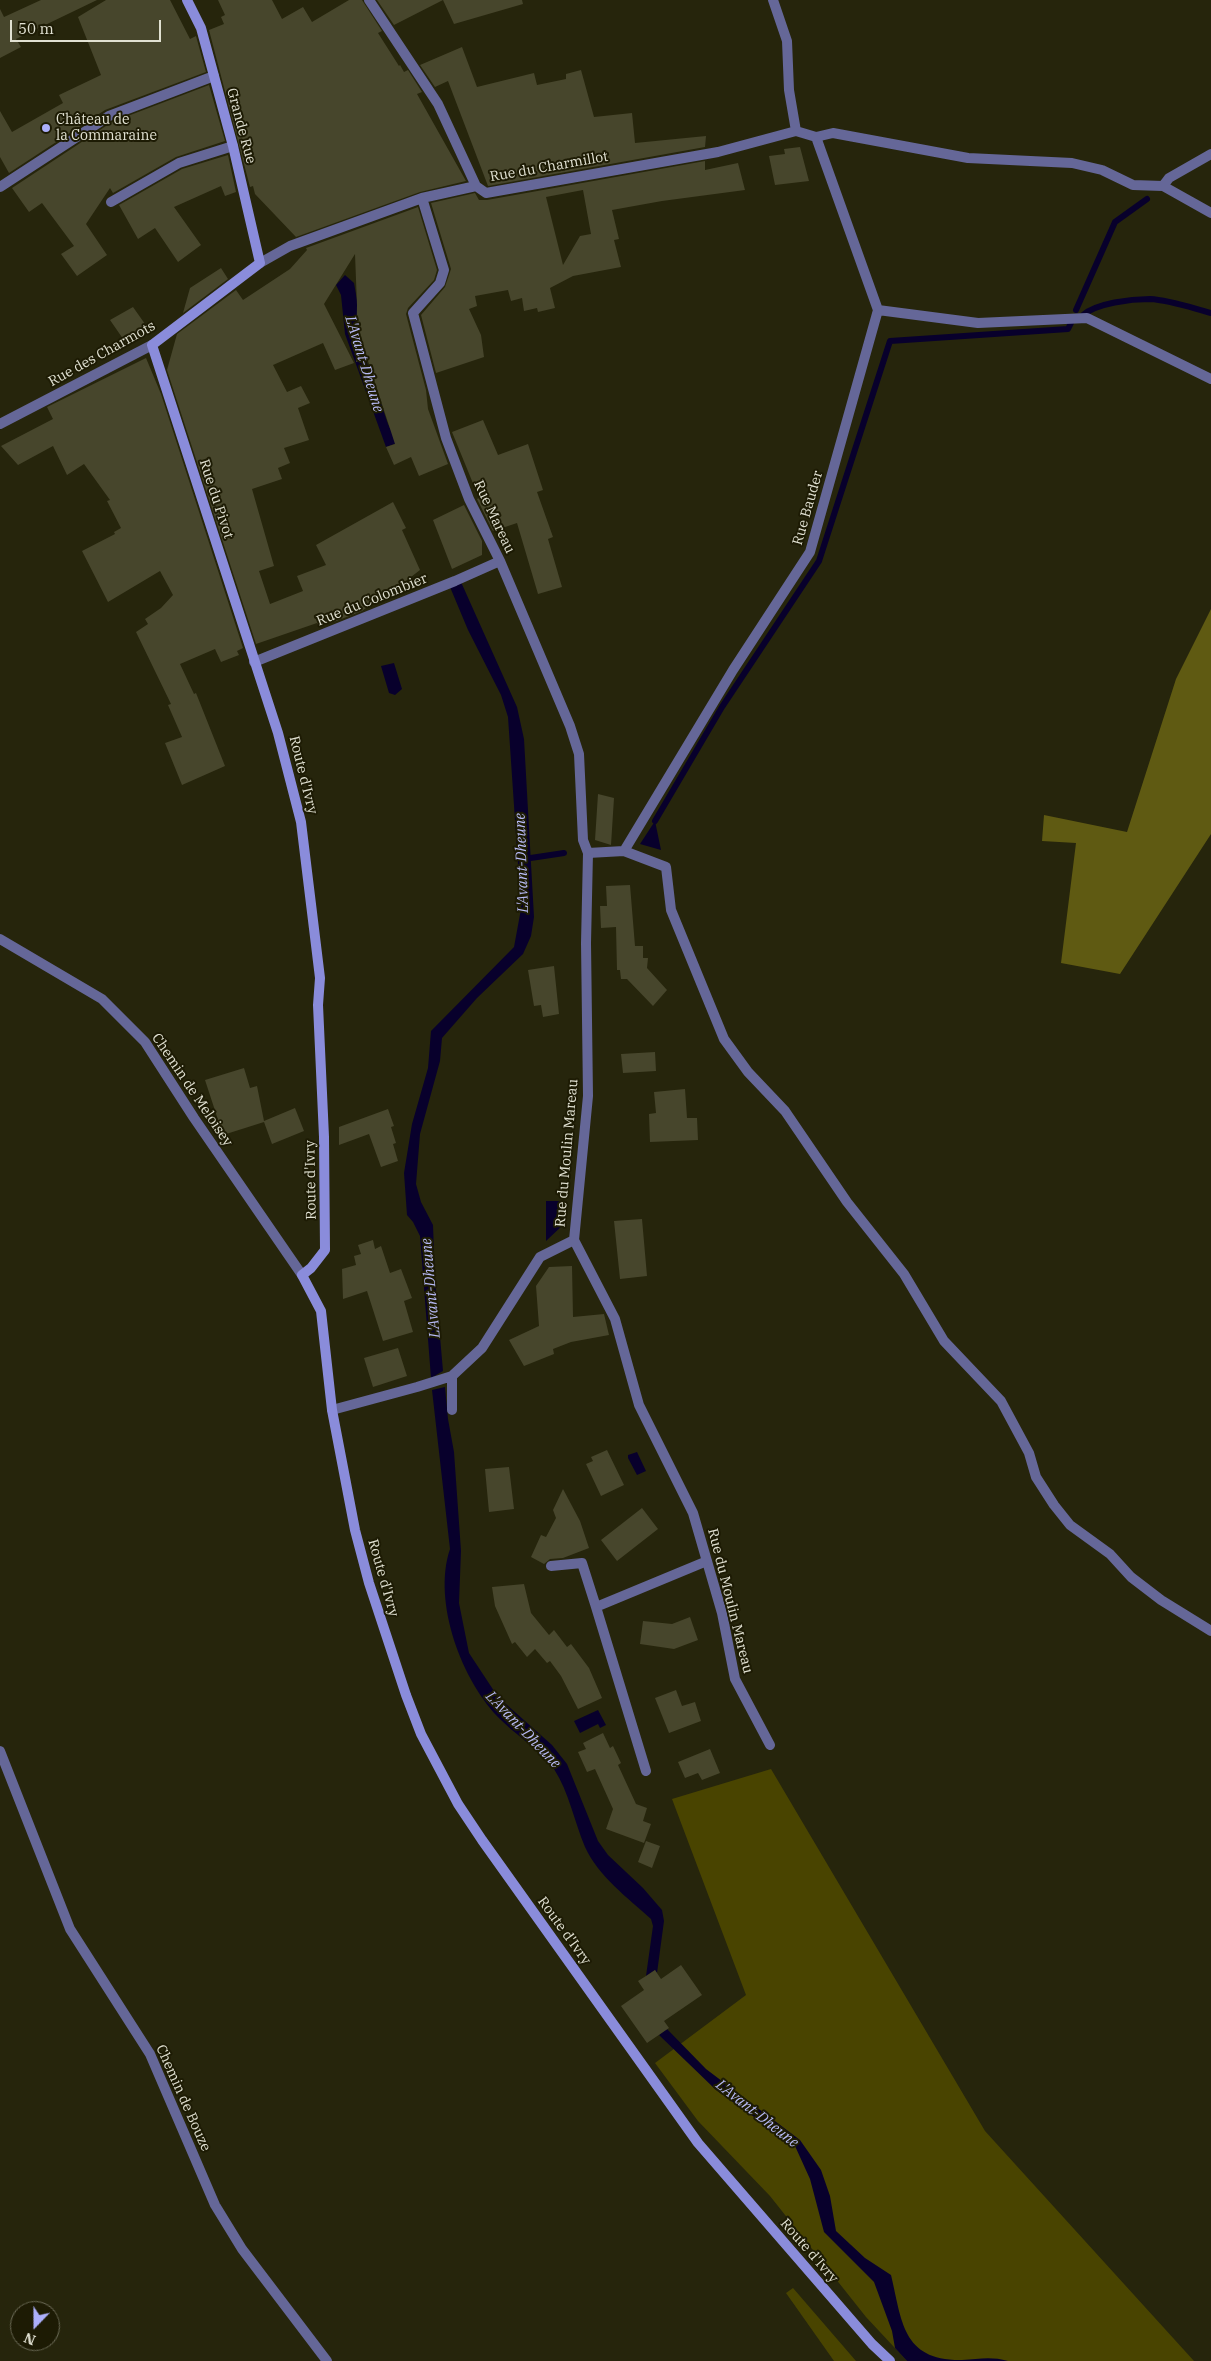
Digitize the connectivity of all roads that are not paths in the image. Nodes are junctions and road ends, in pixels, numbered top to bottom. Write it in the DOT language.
graph roads {
  1 [pos="187,0"];
  2 [pos="369,0"];
  3 [pos="773,0"];
  4 [pos="214,76"];
  5 [pos="796,131"];
  6 [pos="816,136"];
  7 [pos="233,146"];
  8 [pos="1211,154"];
  9 [pos="476,186"];
  10 [pos="1163,186"];
  11 [pos="0,187"];
  12 [pos="422,198"];
  13 [pos="111,202"];
  14 [pos="1211,213"];
  15 [pos="260,263"];
  16 [pos="878,310"];
  17 [pos="152,345"];
  18 [pos="1211,379"];
  19 [pos="0,424"];
  20 [pos="500,561"];
  21 [pos="254,662"];
  22 [pos="624,851"];
  23 [pos="588,853"];
  24 [pos="0,939"];
  25 [pos="574,1240"];
  26 [pos="302,1275"];
  27 [pos="449,1377"];
  28 [pos="332,1410"];
  29 [pos="452,1410"];
  30 [pos="707,1561"];
  31 [pos="552,1566"];
  32 [pos="596,1606"];
  33 [pos="1211,1631"];
  34 [pos="770,1745"];
  35 [pos="0,1752"];
  36 [pos="646,1772"];
  37 [pos="327,2361"];
  38 [pos="890,2361"];
  1 -- 4 [label="main road, Grande Rue"];
  2 -- 9 [label="street"];
  3 -- 5 [label="street"];
  4 -- 7 [label="main road, Grande Rue"];
  4 -- 11 [label="street"];
  5 -- 6 [label="street"];
  5 -- 9 [label="street, Rue du Charmillot"];
  6 -- 10 [label="street"];
  6 -- 16 [label="street"];
  7 -- 13 [label="street"];
  7 -- 15 [label="main road, Grande Rue"];
  8 -- 10 [label="street"];
  9 -- 12 [label="street, Rue du Charmillot"];
  10 -- 14 [label="street"];
  12 -- 15 [label="street, Rue du Charmillot"];
  12 -- 20 [label="street, Rue Mareau"];
  15 -- 17 [label="main road, Rue des Charmots"];
  16 -- 18 [label="street"];
  16 -- 22 [label="street, Rue Bauder"];
  17 -- 19 [label="street, Rue des Charmots"];
  17 -- 21 [label="main road, Rue du Pivot"];
  20 -- 21 [label="street, Rue du Colombier"];
  20 -- 23 [label="street, Rue Mareau"];
  21 -- 26 [label="main road, Route d'Ivry"];
  22 -- 23 [label="street"];
  22 -- 33 [label="street"];
  23 -- 25 [label="street, Rue du Moulin Mareau"];
  24 -- 26 [label="street, Chemin de Meloisey"];
  25 -- 27 [label="street"];
  25 -- 30 [label="street, Rue du Moulin Mareau"];
  26 -- 28 [label="main road, Route d'Ivry"];
  27 -- 28 [label="street"];
  27 -- 29 [label="street"];
  28 -- 38 [label="main road, Route d'Ivry"];
  30 -- 32 [label="street"];
  30 -- 34 [label="street, Rue du Moulin Mareau"];
  31 -- 32 [label="street"];
  32 -- 36 [label="street"];
  35 -- 37 [label="street, Chemin de Bouze"];
}
